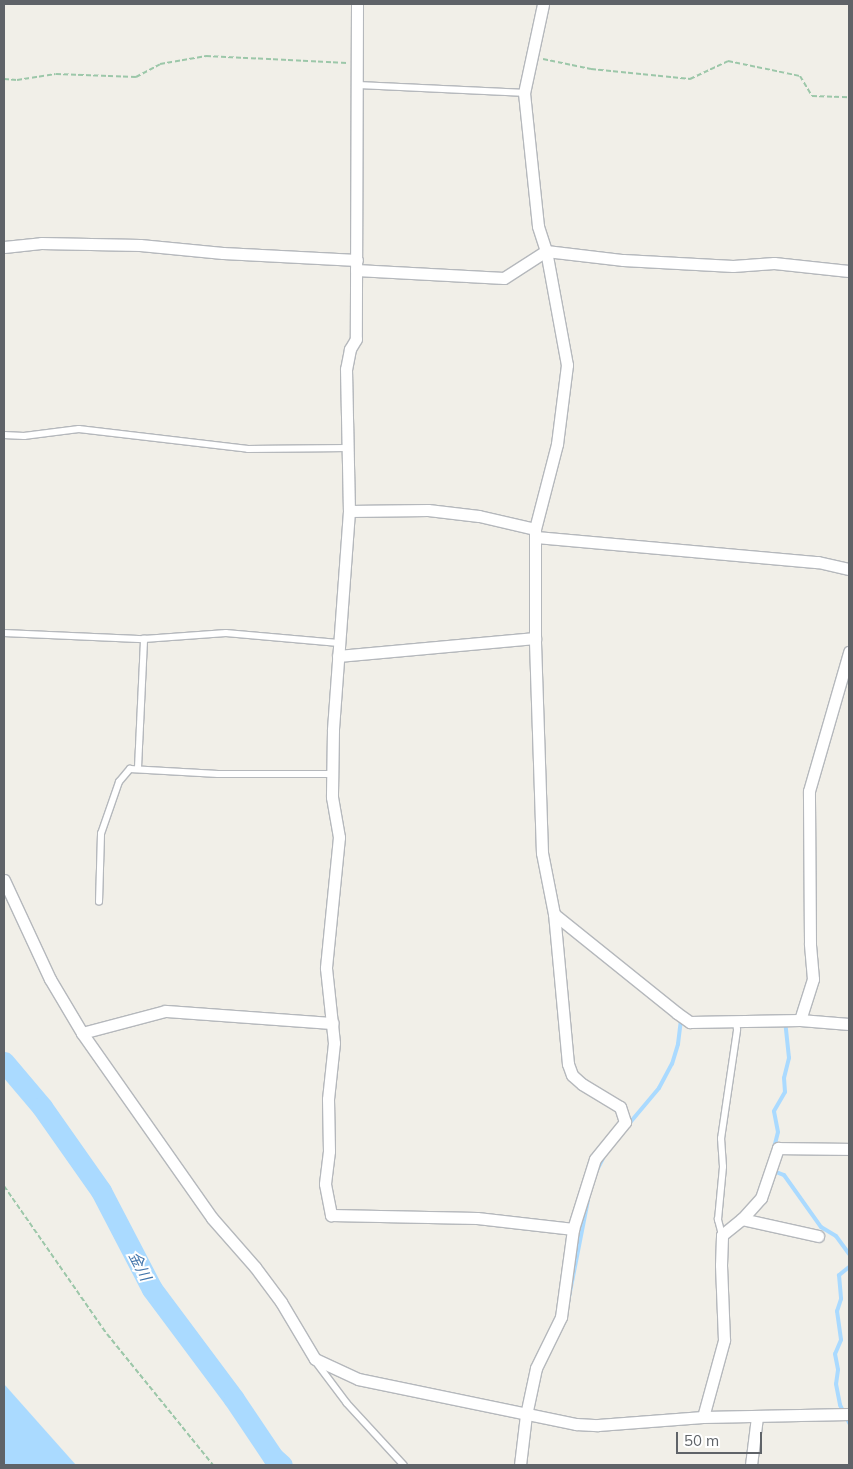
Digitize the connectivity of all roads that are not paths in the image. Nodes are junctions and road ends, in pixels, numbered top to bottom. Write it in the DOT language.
graph roads {
  1 [pos="357,4"];
  2 [pos="543,4"];
  3 [pos="356,85"];
  4 [pos="524,93"];
  5 [pos="4,247"];
  6 [pos="546,251"];
  7 [pos="357,265"];
  8 [pos="849,271"];
  9 [pos="4,435"];
  10 [pos="348,448"];
  11 [pos="349,511"];
  12 [pos="535,533"];
  13 [pos="849,569"];
  14 [pos="4,633"];
  15 [pos="535,638"];
  16 [pos="144,639"];
  17 [pos="339,642"];
  18 [pos="849,652"];
  19 [pos="338,656"];
  20 [pos="138,768"];
  21 [pos="332,774"];
  22 [pos="4,880"];
  23 [pos="99,902"];
  24 [pos="554,914"];
  25 [pos="800,1020"];
  26 [pos="736,1022"];
  27 [pos="333,1023"];
  28 [pos="849,1024"];
  29 [pos="82,1033"];
  30 [pos="849,1148"];
  31 [pos="742,1219"];
  32 [pos="573,1229"];
  33 [pos="722,1235"];
  34 [pos="818,1236"];
  35 [pos="315,1359"];
  36 [pos="844,1414"];
  37 [pos="530,1416"];
  38 [pos="703,1417"];
  39 [pos="757,1417"];
  40 [pos="404,1465"];
  41 [pos="520,1465"];
  42 [pos="750,1465"];
  1 -- 3 [label="street"];
  2 -- 4 [label="street"];
  3 -- 4 [label="lane"];
  3 -- 7 [label="street"];
  4 -- 6 [label="street"];
  5 -- 7 [label="street"];
  6 -- 7 [label="street"];
  6 -- 8 [label="street"];
  6 -- 12 [label="street"];
  7 -- 10 [label="street"];
  9 -- 10 [label="lane"];
  10 -- 11 [label="street"];
  11 -- 12 [label="street"];
  11 -- 17 [label="street"];
  12 -- 13 [label="street"];
  12 -- 15 [label="street"];
  14 -- 16 [label="lane"];
  15 -- 19 [label="street"];
  15 -- 24 [label="street"];
  16 -- 17 [label="lane"];
  16 -- 20 [label="lane"];
  17 -- 19 [label="street"];
  18 -- 25 [label="street"];
  19 -- 21 [label="street"];
  20 -- 21 [label="lane"];
  20 -- 23 [label="lane"];
  21 -- 27 [label="street"];
  22 -- 29 [label="street"];
  24 -- 26 [label="street"];
  24 -- 32 [label="street"];
  25 -- 26 [label="street"];
  25 -- 28 [label="street"];
  26 -- 33 [label="lane"];
  27 -- 29 [label="street"];
  27 -- 32 [label="street"];
  29 -- 35 [label="street"];
  30 -- 31 [label="street"];
  31 -- 33 [label="street"];
  31 -- 34 [label="street"];
  32 -- 37 [label="street"];
  33 -- 38 [label="street"];
  35 -- 37 [label="street"];
  35 -- 40 [label="lane"];
  36 -- 39 [label="street"];
  37 -- 38 [label="street"];
  37 -- 41 [label="street"];
  38 -- 39 [label="street"];
  39 -- 42 [label="street"];
}
